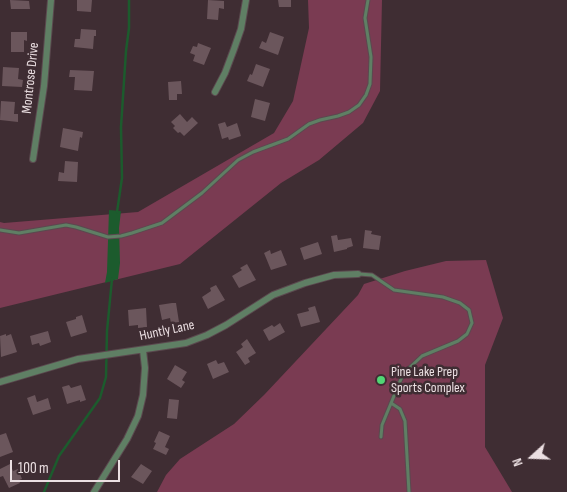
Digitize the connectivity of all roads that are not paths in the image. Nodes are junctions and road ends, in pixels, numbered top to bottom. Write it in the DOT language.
graph roads {
  1 [pos="51,0"];
  2 [pos="246,0"];
  3 [pos="368,0"];
  4 [pos="215,92"];
  5 [pos="33,159"];
  6 [pos="0,230"];
  7 [pos="358,274"];
  8 [pos="143,350"];
  9 [pos="0,382"];
  10 [pos="391,403"];
  11 [pos="381,437"];
  12 [pos="94,492"];
  13 [pos="408,492"];
  1 -- 5 [label="street, Montrose Drive"];
  2 -- 4 [label="street"];
  3 -- 6 [label="lane"];
  7 -- 8 [label="street, Huntly Lane"];
  7 -- 10 [label="lane"];
  8 -- 9 [label="street, Huntly Lane"];
  8 -- 12 [label="street"];
  10 -- 11 [label="lane"];
  10 -- 13 [label="lane"];
}
